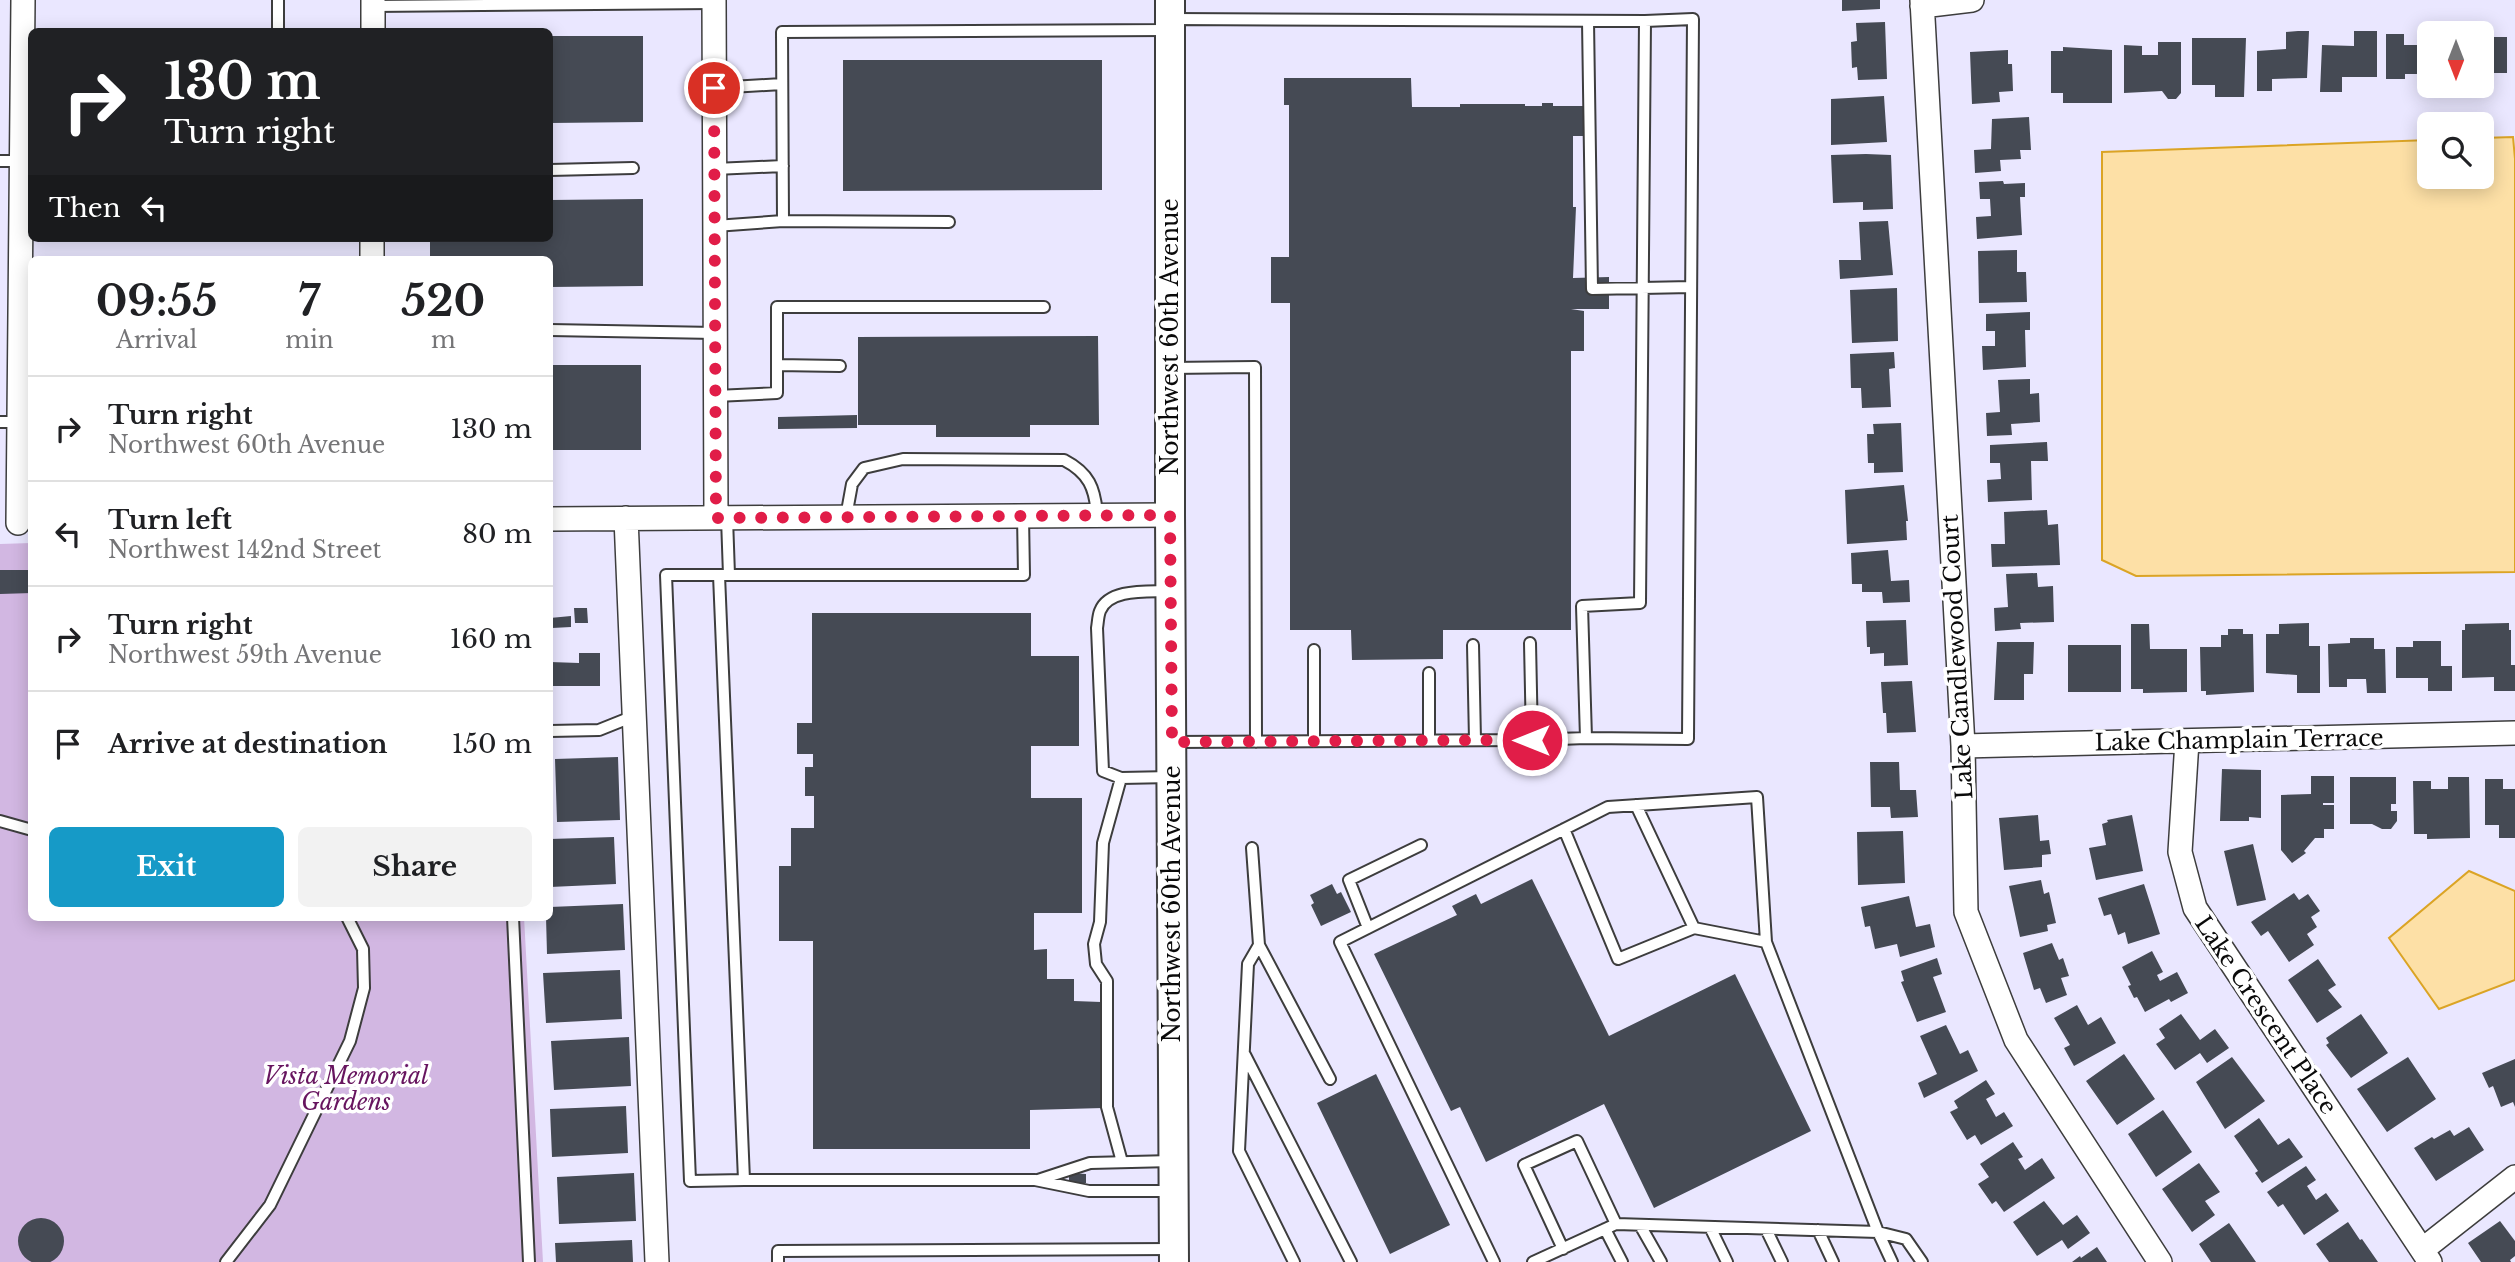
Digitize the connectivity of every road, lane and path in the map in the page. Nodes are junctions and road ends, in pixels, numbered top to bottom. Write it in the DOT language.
graph roads {
  1 [pos="23,0"];
  2 [pos="278,0"];
  3 [pos="1972,0"];
  4 [pos="714,1"];
  5 [pos="373,3"];
  6 [pos="1922,3"];
  7 [pos="1170,16"];
  8 [pos="1588,21"];
  9 [pos="1645,21"];
  10 [pos="278,28"];
  11 [pos="373,28"];
  12 [pos="27,75"];
  13 [pos="782,84"];
  14 [pos="714,88"];
  15 [pos="11,161"];
  16 [pos="783,166"];
  17 [pos="633,168"];
  18 [pos="715,169"];
  19 [pos="553,170"];
  20 [pos="783,221"];
  21 [pos="949,222"];
  22 [pos="715,226"];
  23 [pos="1691,287"];
  24 [pos="1643,288"];
  25 [pos="26,300"];
  26 [pos="1044,307"];
  27 [pos="553,330"];
  28 [pos="715,333"];
  29 [pos="26,353"];
  30 [pos="777,365"];
  31 [pos="841,366"];
  32 [pos="1170,368"];
  33 [pos="716,396"];
  34 [pos="10,422"];
  35 [pos="1097,515"];
  36 [pos="1170,515"];
  37 [pos="1023,516"];
  38 [pos="846,517"];
  39 [pos="722,518"];
  40 [pos="553,519"];
  41 [pos="625,519"];
  42 [pos="17,523"];
  43 [pos="724,575"];
  44 [pos="1171,591"];
  45 [pos="1530,643"];
  46 [pos="1473,645"];
  47 [pos="1314,650"];
  48 [pos="1429,673"];
  49 [pos="634,716"];
  50 [pos="553,731"];
  51 [pos="2515,733"];
  52 [pos="1586,738"];
  53 [pos="1429,740"];
  54 [pos="1475,740"];
  55 [pos="1532,740"];
  56 [pos="1314,741"];
  57 [pos="2187,741"];
  58 [pos="1172,742"];
  59 [pos="1256,742"];
  60 [pos="1963,746"];
  61 [pos="1172,777"];
  62 [pos="1121,778"];
  63 [pos="1636,805"];
  64 [pos="0,821"];
  65 [pos="28,829"];
  66 [pos="1564,829"];
  67 [pos="1421,845"];
  68 [pos="1252,848"];
  69 [pos="349,921"];
  70 [pos="513,921"];
  71 [pos="1368,928"];
  72 [pos="1694,928"];
  73 [pos="1766,942"];
  74 [pos="1259,945"];
  75 [pos="1244,1053"];
  76 [pos="1330,1079"];
  77 [pos="1172,1161"];
  78 [pos="1122,1162"];
  79 [pos="2515,1177"];
  80 [pos="744,1180"];
  81 [pos="1035,1180"];
  82 [pos="1172,1191"];
  83 [pos="1640,1225"];
  84 [pos="1610,1227"];
  85 [pos="1710,1227"];
  86 [pos="1766,1229"];
  87 [pos="1818,1230"];
  88 [pos="1878,1232"];
  89 [pos="1563,1248"];
  90 [pos="1173,1256"];
  91 [pos="2426,1256"];
  92 [pos="226,1262"];
  93 [pos="529,1262"];
  94 [pos="657,1262"];
  95 [pos="778,1262"];
  96 [pos="1294,1262"];
  97 [pos="1351,1262"];
  98 [pos="1494,1262"];
  99 [pos="1533,1262"];
  100 [pos="1622,1262"];
  101 [pos="1661,1262"];
  102 [pos="1727,1262"];
  103 [pos="1782,1262"];
  104 [pos="1833,1262"];
  105 [pos="1892,1262"];
  106 [pos="1922,1262"];
  107 [pos="2160,1262"];
  1 -- 12 [label="street"];
  2 -- 10 [label="lane"];
  3 -- 6 [label="street"];
  4 -- 5 [label="lane"];
  4 -- 14 [label="street"];
  5 -- 11 [label="street"];
  6 -- 60 [label="street, Lake Candlewood Court"];
  7 -- 8 [label="lane"];
  7 -- 13 [label="lane"];
  7 -- 32 [label="street, Northwest 60th Avenue"];
  8 -- 9 [label="lane"];
  8 -- 24 [label="lane"];
  9 -- 23 [label="lane"];
  9 -- 24 [label="lane"];
  12 -- 15 [label="street"];
  13 -- 14 [label="lane"];
  13 -- 16 [label="lane"];
  14 -- 18 [label="street"];
  15 -- 25 [label="street"];
  16 -- 18 [label="lane"];
  16 -- 20 [label="lane"];
  17 -- 19 [label="lane"];
  18 -- 22 [label="street"];
  20 -- 21 [label="lane"];
  20 -- 22 [label="lane"];
  22 -- 28 [label="street"];
  23 -- 24 [label="lane"];
  23 -- 52 [label="lane"];
  24 -- 52 [label="lane"];
  25 -- 29 [label="street"];
  26 -- 30 [label="lane"];
  27 -- 28 [label="lane"];
  28 -- 33 [label="street"];
  29 -- 34 [label="street"];
  30 -- 31 [label="lane"];
  30 -- 33 [label="lane"];
  32 -- 36 [label="street, Northwest 60th Avenue"];
  32 -- 59 [label="lane"];
  33 -- 39 [label="street"];
  34 -- 42 [label="street"];
  35 -- 36 [label="street"];
  35 -- 37 [label="street"];
  35 -- 38 [label="lane"];
  36 -- 44 [label="street, Northwest 60th Avenue"];
  37 -- 38 [label="street"];
  37 -- 43 [label="lane"];
  38 -- 39 [label="street"];
  39 -- 41 [label="street"];
  39 -- 43 [label="lane"];
  40 -- 41 [label="street"];
  41 -- 49 [label="street"];
  43 -- 80 [label="lane"];
  43 -- 80 [label="lane"];
  44 -- 58 [label="street, Northwest 60th Avenue"];
  44 -- 62 [label="lane"];
  45 -- 55 [label="lane"];
  46 -- 54 [label="lane"];
  47 -- 56 [label="lane"];
  48 -- 53 [label="lane"];
  49 -- 50 [label="lane"];
  49 -- 94 [label="street"];
  51 -- 57 [label="street, Lake Champlain Terrace"];
  52 -- 55 [label="lane"];
  53 -- 54 [label="lane"];
  53 -- 56 [label="lane"];
  54 -- 55 [label="lane"];
  56 -- 59 [label="lane"];
  57 -- 60 [label="street, Lake Champlain Terrace"];
  57 -- 91 [label="street, Lake Crescent Place"];
  58 -- 59 [label="lane"];
  58 -- 61 [label="street, Northwest 60th Avenue"];
  60 -- 107 [label="street, Lake Candlewood Court"];
  61 -- 62 [label="lane"];
  61 -- 77 [label="street, Northwest 60th Avenue"];
  62 -- 78 [label="lane"];
  63 -- 66 [label="lane"];
  63 -- 72 [label="lane"];
  63 -- 73 [label="lane"];
  64 -- 65 [label="lane"];
  66 -- 71 [label="lane"];
  66 -- 72 [label="lane"];
  67 -- 71 [label="lane"];
  68 -- 74 [label="lane"];
  69 -- 92 [label="lane"];
  70 -- 93 [label="lane"];
  71 -- 98 [label="lane"];
  72 -- 73 [label="lane"];
  73 -- 88 [label="lane"];
  74 -- 75 [label="lane"];
  74 -- 76 [label="lane"];
  75 -- 96 [label="lane"];
  75 -- 97 [label="lane"];
  77 -- 78 [label="lane"];
  77 -- 82 [label="street, Northwest 60th Avenue"];
  78 -- 81 [label="lane"];
  79 -- 91 [label="street"];
  80 -- 81 [label="lane"];
  81 -- 82 [label="lane"];
  82 -- 90 [label="street, Northwest 60th Avenue"];
  83 -- 84 [label="lane"];
  83 -- 85 [label="lane"];
  83 -- 101 [label="lane"];
  84 -- 89 [label="lane"];
  84 -- 89 [label="lane"];
  84 -- 100 [label="lane"];
  85 -- 86 [label="lane"];
  85 -- 102 [label="lane"];
  86 -- 87 [label="lane"];
  86 -- 103 [label="lane"];
  87 -- 88 [label="lane"];
  87 -- 104 [label="lane"];
  88 -- 105 [label="lane"];
  88 -- 106 [label="lane"];
  89 -- 99 [label="lane"];
  90 -- 95 [label="lane"];
}
